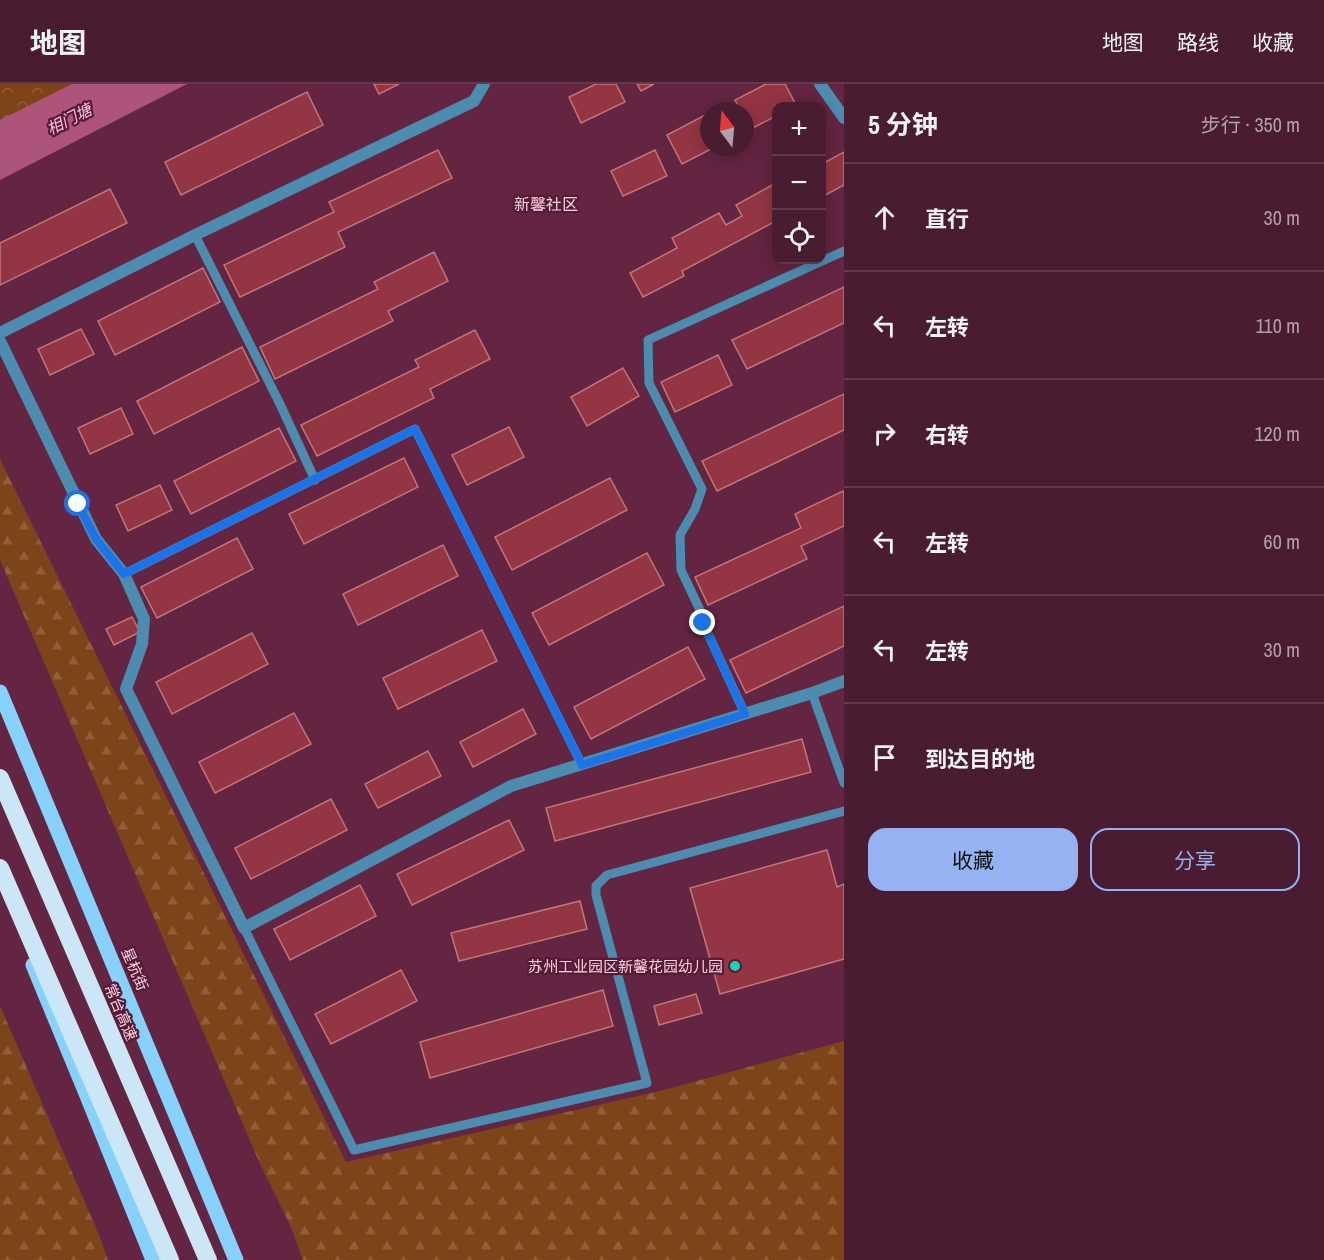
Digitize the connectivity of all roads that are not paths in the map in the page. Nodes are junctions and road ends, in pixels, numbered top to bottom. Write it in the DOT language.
graph roads {
  1 [pos="484,84"];
  2 [pos="819,84"];
  3 [pos="844,118"];
  4 [pos="195,235"];
  5 [pos="844,251"];
  6 [pos="0,333"];
  7 [pos="0,341"];
  8 [pos="315,480"];
  9 [pos="124,574"];
  10 [pos="844,681"];
  11 [pos="0,692"];
  12 [pos="812,693"];
  13 [pos="745,714"];
  14 [pos="582,765"];
  15 [pos="0,778"];
  16 [pos="844,783"];
  17 [pos="844,811"];
  18 [pos="0,868"];
  19 [pos="0,885"];
  20 [pos="244,927"];
  21 [pos="153,1260"];
  22 [pos="170,1260"];
  23 [pos="208,1260"];
  24 [pos="236,1260"];
  1 -- 4 [label="street"];
  2 -- 3 [label="street"];
  4 -- 6 [label="street"];
  4 -- 8 [label="lane"];
  5 -- 13 [label="lane"];
  7 -- 9 [label="street"];
  8 -- 9 [label="lane"];
  8 -- 14 [label="lane"];
  9 -- 20 [label="street"];
  10 -- 12 [label="street"];
  11 -- 24 [label="main road, 星杭街"];
  12 -- 13 [label="street"];
  12 -- 16 [label="lane"];
  13 -- 14 [label="street"];
  14 -- 20 [label="street"];
  15 -- 23 [label="highway, 常台高速"];
  17 -- 20 [label="lane"];
  18 -- 22 [label="highway"];
  19 -- 21 [label="main road"];
}
